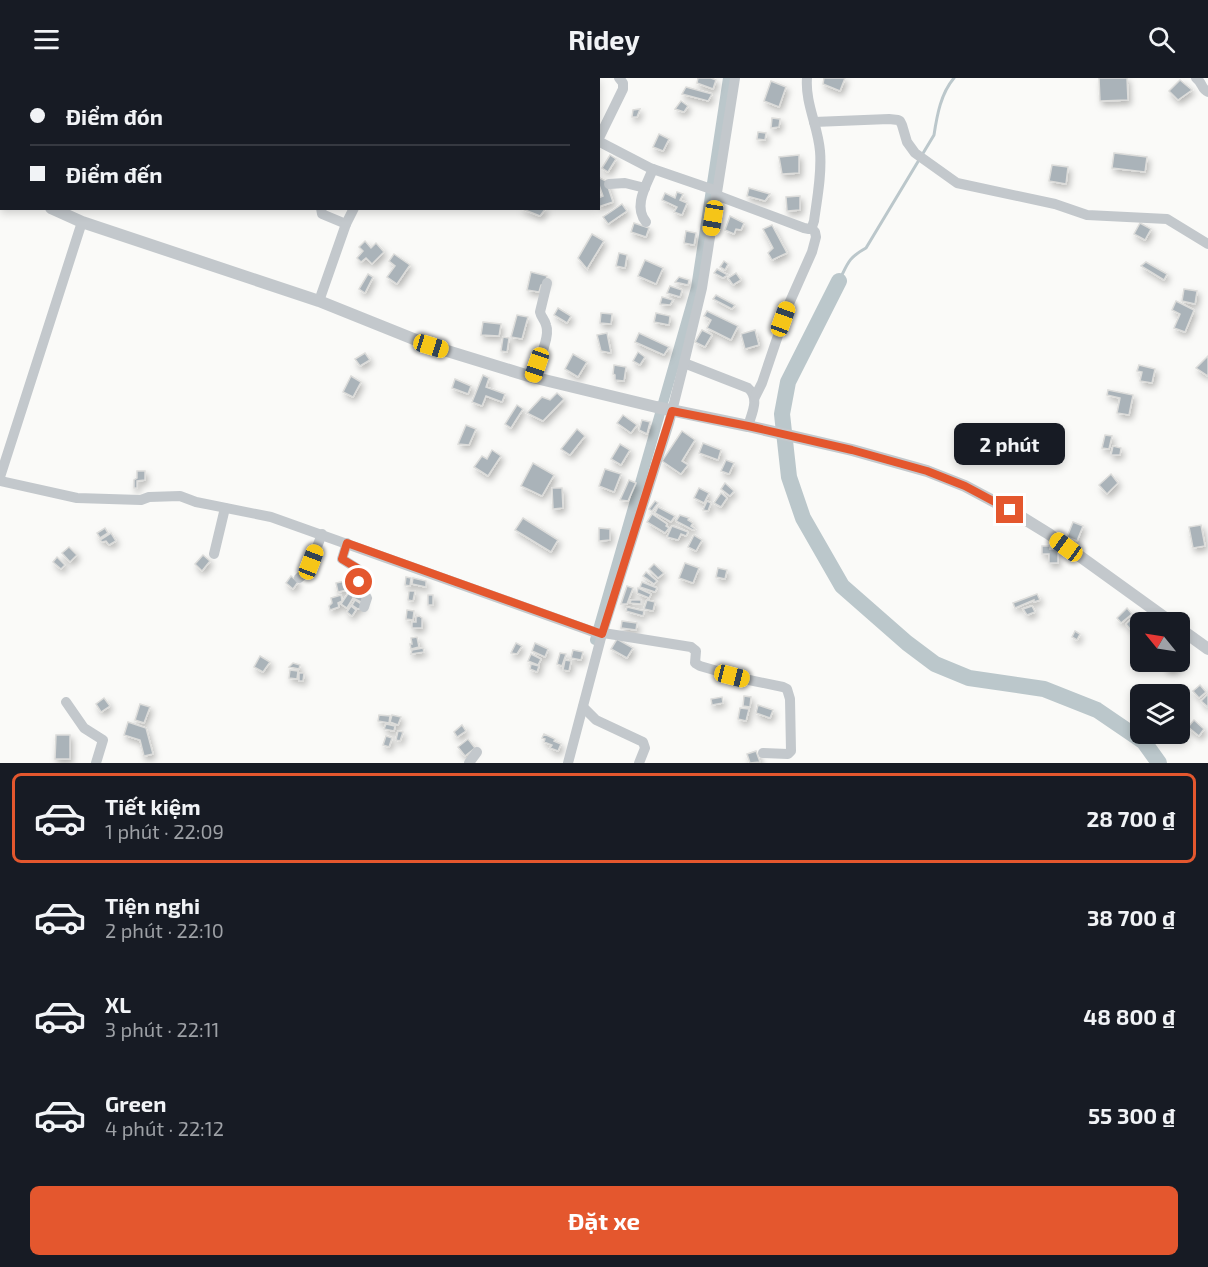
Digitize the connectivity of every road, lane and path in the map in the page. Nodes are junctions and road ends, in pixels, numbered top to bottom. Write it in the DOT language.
graph roads {
  1 [pos="619,78"];
  2 [pos="735,78"];
  3 [pos="807,78"];
  4 [pos="1196,78"];
  5 [pos="1208,92"];
  6 [pos="814,122"];
  7 [pos="600,144"];
  8 [pos="653,169"];
  9 [pos="609,184"];
  10 [pos="645,188"];
  11 [pos="717,193"];
  12 [pos="57,210"];
  13 [pos="321,210"];
  14 [pos="353,210"];
  15 [pos="80,217"];
  16 [pos="646,222"];
  17 [pos="346,224"];
  18 [pos="811,228"];
  19 [pos="1208,244"];
  20 [pos="547,283"];
  21 [pos="319,301"];
  22 [pos="684,363"];
  23 [pos="532,377"];
  24 [pos="754,397"];
  25 [pos="671,410"];
  26 [pos="748,426"];
  27 [pos="0,479"];
  28 [pos="225,508"];
  29 [pos="322,534"];
  30 [pos="347,543"];
  31 [pos="214,554"];
  32 [pos="299,579"];
  33 [pos="364,607"];
  34 [pos="1157,612"];
  35 [pos="596,633"];
  36 [pos="1190,636"];
  37 [pos="1208,649"];
  38 [pos="66,702"];
  39 [pos="583,707"];
  40 [pos="477,752"];
  41 [pos="763,753"];
  42 [pos="96,763"];
  43 [pos="469,763"];
  44 [pos="568,763"];
  45 [pos="639,763"];
  1 -- 7 [label="street"];
  2 -- 11 [label="street"];
  3 -- 6 [label="street"];
  4 -- 5 [label="street"];
  6 -- 18 [label="street"];
  6 -- 19 [label="street"];
  7 -- 8 [label="street"];
  8 -- 10 [label="street"];
  8 -- 11 [label="street"];
  9 -- 10 [label="street"];
  10 -- 16 [label="street"];
  11 -- 18 [label="street"];
  11 -- 22 [label="street"];
  12 -- 15 [label="street"];
  13 -- 17 [label="street"];
  14 -- 17 [label="street"];
  15 -- 21 [label="street"];
  15 -- 27 [label="street"];
  17 -- 21 [label="street"];
  18 -- 24 [label="street"];
  20 -- 23 [label="street"];
  21 -- 23 [label="street"];
  22 -- 24 [label="street"];
  22 -- 25 [label="street"];
  23 -- 25 [label="street"];
  24 -- 26 [label="street"];
  25 -- 26 [label="street"];
  25 -- 35 [label="street"];
  26 -- 34 [label="street"];
  27 -- 28 [label="street"];
  28 -- 29 [label="street"];
  28 -- 31 [label="street"];
  29 -- 30 [label="street"];
  29 -- 32 [label="street"];
  30 -- 33 [label="street"];
  30 -- 35 [label="street"];
  35 -- 39 [label="street"];
  35 -- 41 [label="street"];
  36 -- 37 [label="street"];
  38 -- 42 [label="street"];
  39 -- 44 [label="street"];
  39 -- 45 [label="street"];
  40 -- 43 [label="street"];
}
